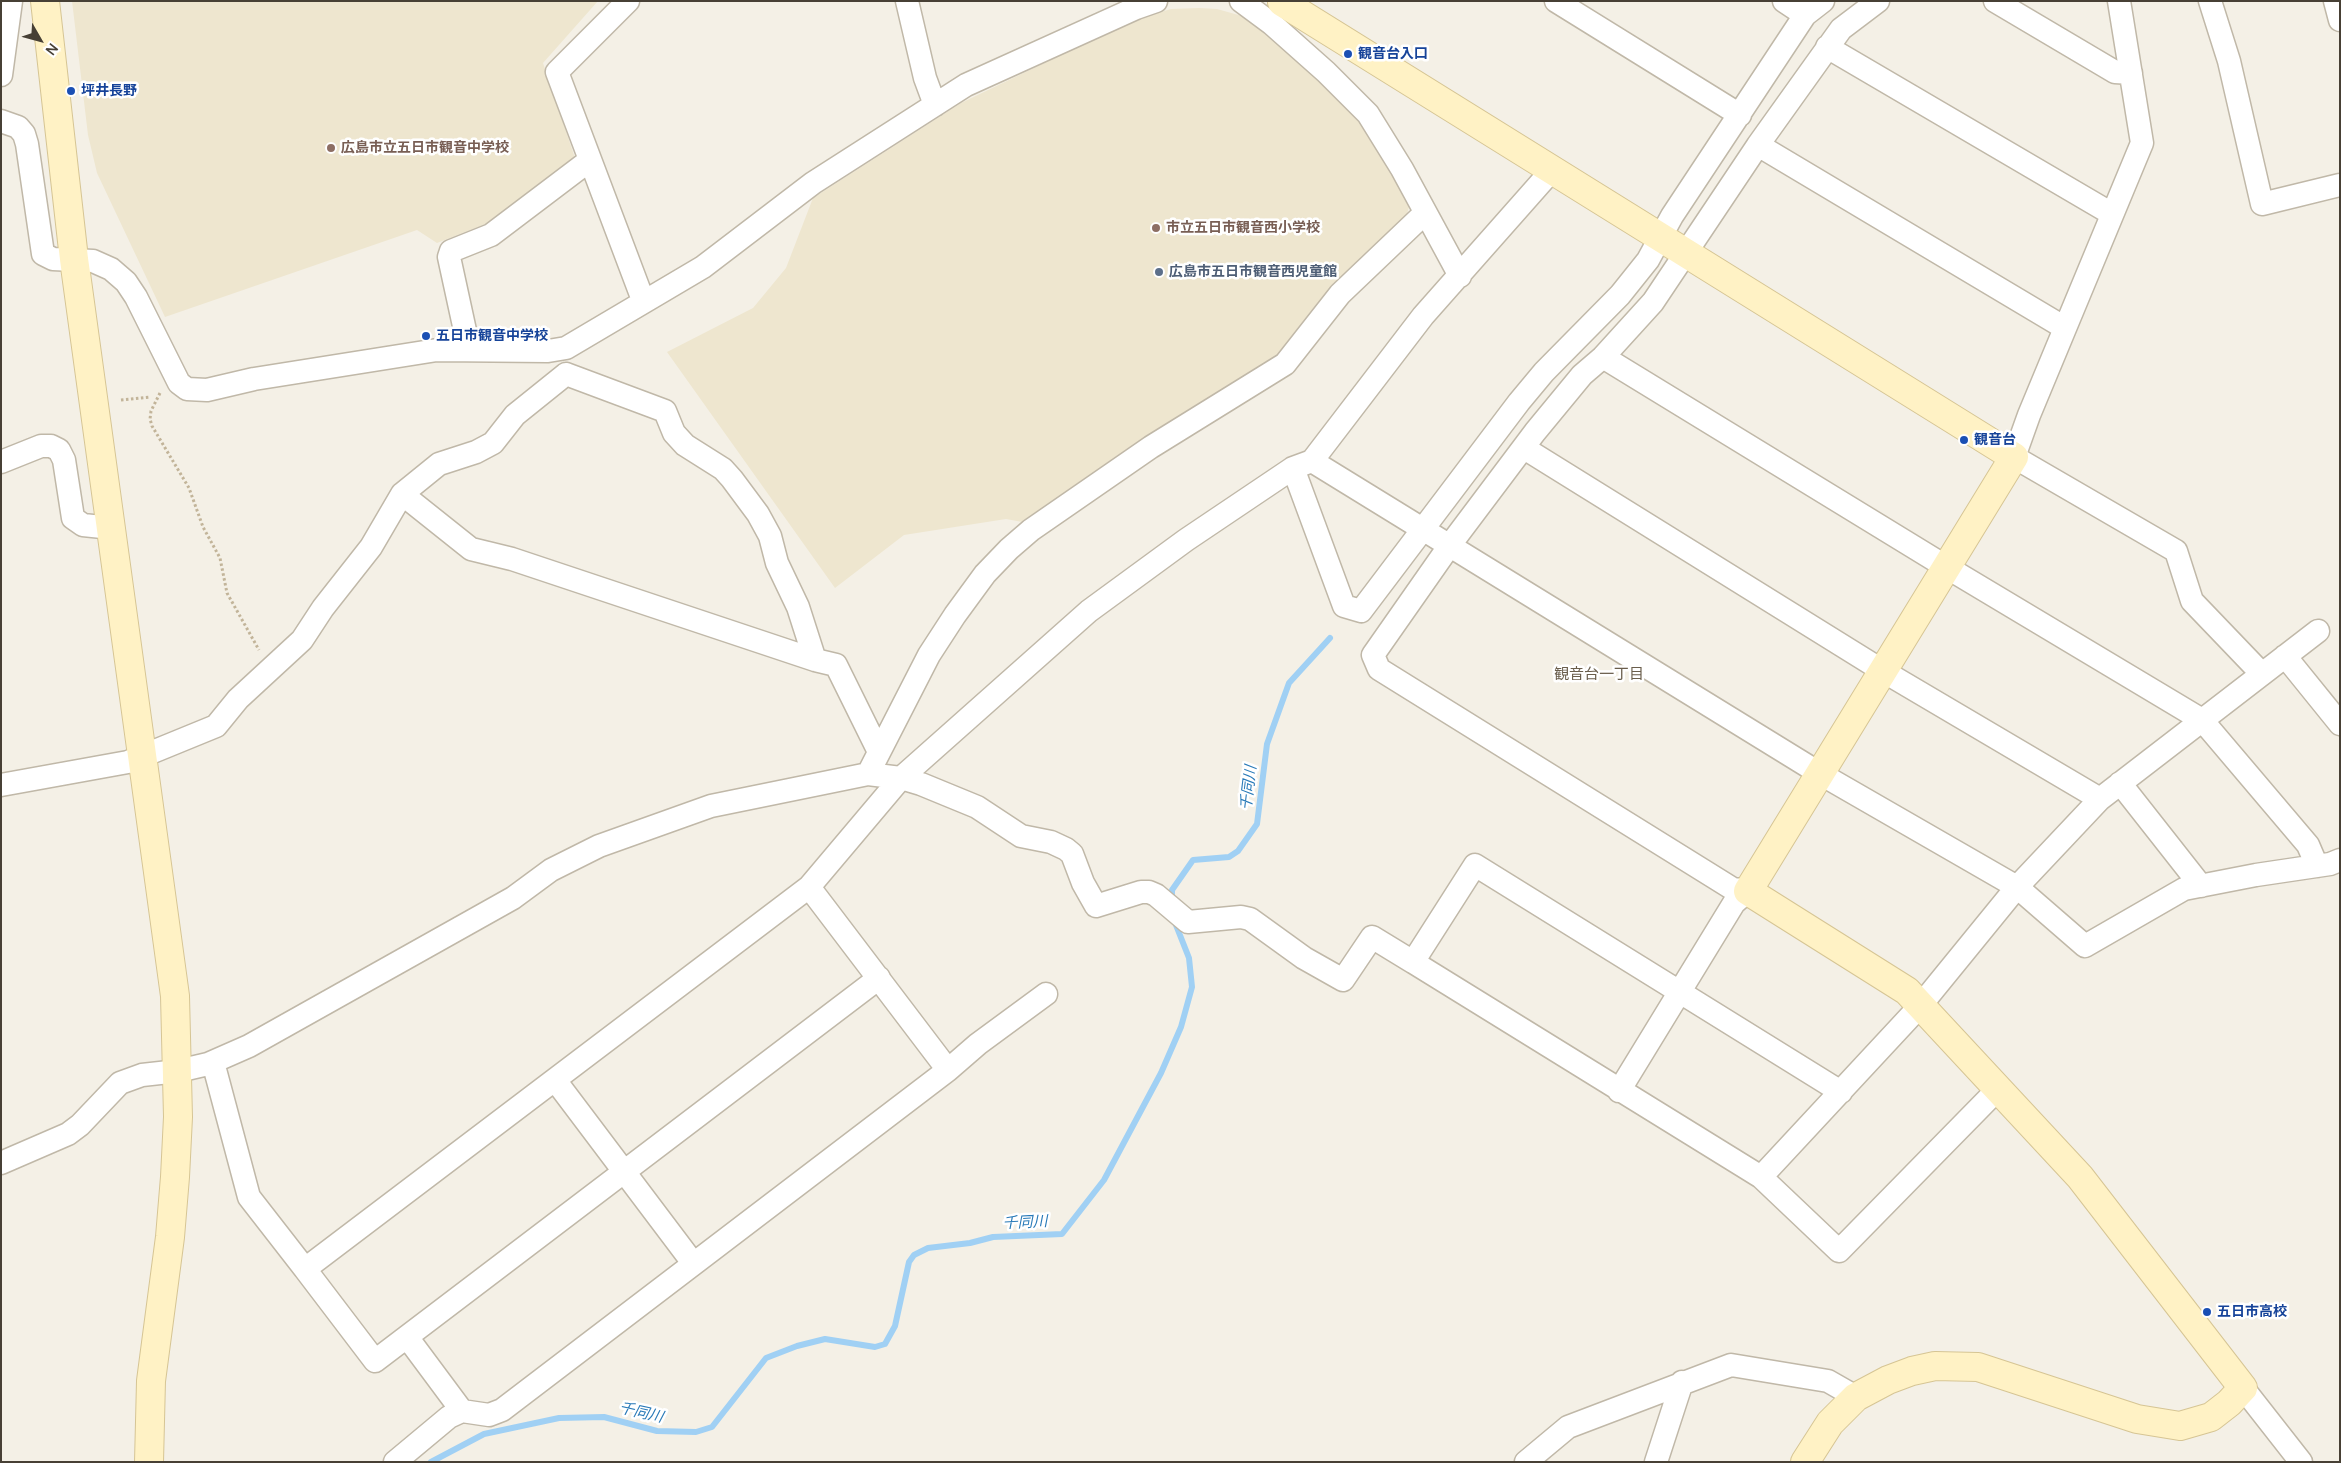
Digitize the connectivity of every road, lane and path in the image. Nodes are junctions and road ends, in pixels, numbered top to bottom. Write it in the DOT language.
graph roads {
  1 [pos="11,1"];
  2 [pos="45,1"];
  3 [pos="628,1"];
  4 [pos="907,1"];
  5 [pos="1156,1"];
  6 [pos="1240,1"];
  7 [pos="1556,1"];
  8 [pos="1784,1"];
  9 [pos="1823,1"];
  10 [pos="1878,1"];
  11 [pos="1995,1"];
  12 [pos="2119,1"];
  13 [pos="2335,1"];
  14 [pos="1287,2"];
  15 [pos="2206,4"];
  16 [pos="1805,15"];
  17 [pos="2340,20"];
  18 [pos="1828,47"];
  19 [pos="2131,73"];
  20 [pos="1,75"];
  21 [pos="935,105"];
  22 [pos="1740,115"];
  23 [pos="1,121"];
  24 [pos="1758,145"];
  25 [pos="590,160"];
  26 [pos="1553,169"];
  27 [pos="2340,185"];
  28 [pos="1425,212"];
  29 [pos="2112,214"];
  30 [pos="1662,238"];
  31 [pos="1688,252"];
  32 [pos="74,259"];
  33 [pos="1460,276"];
  34 [pos="643,300"];
  35 [pos="2064,328"];
  36 [pos="470,348"];
  37 [pos="566,348"];
  38 [pos="1603,357"];
  39 [pos="566,374"];
  40 [pos="159,384"];
  41 [pos="150,396"];
  42 [pos="121,400"];
  43 [pos="1524,448"];
  44 [pos="2014,457"];
  45 [pos="1,462"];
  46 [pos="1303,465"];
  47 [pos="402,494"];
  48 [pos="112,528"];
  49 [pos="1423,528"];
  50 [pos="1450,545"];
  51 [pos="1948,568"];
  52 [pos="2318,631"];
  53 [pos="2285,656"];
  54 [pos="815,660"];
  55 [pos="270,671"];
  56 [pos="1883,671"];
  57 [pos="2262,674"];
  58 [pos="2202,720"];
  59 [pos="2340,724"];
  60 [pos="879,752"];
  61 [pos="144,756"];
  62 [pos="1819,773"];
  63 [pos="868,774"];
  64 [pos="900,778"];
  65 [pos="2120,783"];
  66 [pos="1,785"];
  67 [pos="2100,799"];
  68 [pos="2340,860"];
  69 [pos="2317,866"];
  70 [pos="2200,886"];
  71 [pos="809,887"];
  72 [pos="2017,887"];
  73 [pos="1748,891"];
  74 [pos="1413,962"];
  75 [pos="879,978"];
  76 [pos="1679,992"];
  77 [pos="1046,994"];
  78 [pos="1920,1006"];
  79 [pos="214,1062"];
  80 [pos="948,1070"];
  81 [pos="178,1071"];
  82 [pos="555,1080"];
  83 [pos="1998,1089"];
  84 [pos="1619,1090"];
  85 [pos="1841,1092"];
  86 [pos="1,1163"];
  87 [pos="623,1172"];
  88 [pos="1761,1177"];
  89 [pos="693,1263"];
  90 [pos="305,1269"];
  91 [pos="407,1337"];
  92 [pos="1682,1382"];
  93 [pos="2243,1388"];
  94 [pos="1856,1397"];
  95 [pos="462,1411"];
  96 [pos="149,1462"];
  97 [pos="395,1462"];
  98 [pos="1526,1462"];
  99 [pos="1656,1462"];
  100 [pos="1805,1462"];
  101 [pos="2301,1462"];
  1 -- 20 [label="street"];
  2 -- 32 [label="street"];
  3 -- 25 [label="street"];
  4 -- 21 [label="street"];
  5 -- 21 [label="street"];
  6 -- 28 [label="street"];
  7 -- 22 [label="street"];
  8 -- 16 [label="street"];
  9 -- 16 [label="street"];
  10 -- 18 [label="street"];
  11 -- 19 [label="street"];
  12 -- 19 [label="street"];
  13 -- 17 [label="street"];
  14 -- 26 [label="street"];
  15 -- 27 [label="street"];
  16 -- 22 [label="street"];
  18 -- 24 [label="street"];
  18 -- 29 [label="street"];
  19 -- 29 [label="street"];
  21 -- 34 [label="street"];
  22 -- 30 [label="street"];
  23 -- 32 [label="street"];
  24 -- 31 [label="street"];
  24 -- 35 [label="street"];
  25 -- 34 [label="street"];
  25 -- 36 [label="street"];
  26 -- 30 [label="street"];
  26 -- 33 [label="street"];
  28 -- 33 [label="street"];
  28 -- 60 [label="street"];
  29 -- 35 [label="street"];
  30 -- 31 [label="street"];
  30 -- 49 [label="street"];
  31 -- 38 [label="street"];
  31 -- 44 [label="street"];
  32 -- 36 [label="street"];
  32 -- 48 [label="street"];
  33 -- 46 [label="street"];
  34 -- 37 [label="street"];
  35 -- 44 [label="street"];
  36 -- 37 [label="street"];
  37 -- 39 [label="street"];
  38 -- 43 [label="street"];
  38 -- 51 [label="street"];
  39 -- 47 [label="street"];
  39 -- 54 [label="street"];
  40 -- 55 [label="path"];
  41 -- 42 [label="path"];
  43 -- 50 [label="street"];
  43 -- 56 [label="street"];
  44 -- 51 [label="street"];
  44 -- 57 [label="street"];
  45 -- 48 [label="street"];
  46 -- 49 [label="street"];
  46 -- 49 [label="street"];
  46 -- 64 [label="street"];
  47 -- 54 [label="street"];
  47 -- 55 [label="street"];
  48 -- 61 [label="street"];
  49 -- 50 [label="street"];
  50 -- 62 [label="street"];
  50 -- 73 [label="street"];
  51 -- 56 [label="street"];
  51 -- 58 [label="street"];
  52 -- 53 [label="street"];
  53 -- 57 [label="street"];
  53 -- 59 [label="street"];
  54 -- 60 [label="street"];
  55 -- 61 [label="street"];
  56 -- 62 [label="street"];
  56 -- 67 [label="street"];
  57 -- 58 [label="street"];
  58 -- 65 [label="street"];
  58 -- 69 [label="street"];
  60 -- 63 [label="street"];
  61 -- 66 [label="street"];
  61 -- 81 [label="street"];
  62 -- 72 [label="street"];
  62 -- 73 [label="street"];
  63 -- 64 [label="street"];
  63 -- 79 [label="street"];
  64 -- 71 [label="street"];
  64 -- 74 [label="street"];
  65 -- 67 [label="street"];
  65 -- 70 [label="street"];
  67 -- 72 [label="street"];
  68 -- 69 [label="street"];
  69 -- 70 [label="street"];
  70 -- 72 [label="street"];
  71 -- 75 [label="street"];
  71 -- 82 [label="street"];
  72 -- 78 [label="street"];
  73 -- 76 [label="street"];
  73 -- 78 [label="street"];
  74 -- 76 [label="street"];
  74 -- 84 [label="street"];
  75 -- 80 [label="street"];
  75 -- 87 [label="street"];
  76 -- 84 [label="street"];
  76 -- 85 [label="street"];
  77 -- 80 [label="street"];
  78 -- 83 [label="street"];
  78 -- 85 [label="street"];
  79 -- 81 [label="street"];
  79 -- 90 [label="street"];
  80 -- 89 [label="street"];
  81 -- 86 [label="street"];
  81 -- 96 [label="street"];
  82 -- 87 [label="street"];
  82 -- 90 [label="street"];
  83 -- 88 [label="street"];
  83 -- 93 [label="street"];
  84 -- 88 [label="street"];
  85 -- 88 [label="street"];
  87 -- 89 [label="street"];
  87 -- 91 [label="street"];
  89 -- 95 [label="street"];
  90 -- 91 [label="street"];
  91 -- 95 [label="street"];
  92 -- 94 [label="street"];
  92 -- 98 [label="street"];
  92 -- 99 [label="street"];
  93 -- 94 [label="street"];
  93 -- 101 [label="street"];
  94 -- 100 [label="street"];
  95 -- 97 [label="street"];
}
